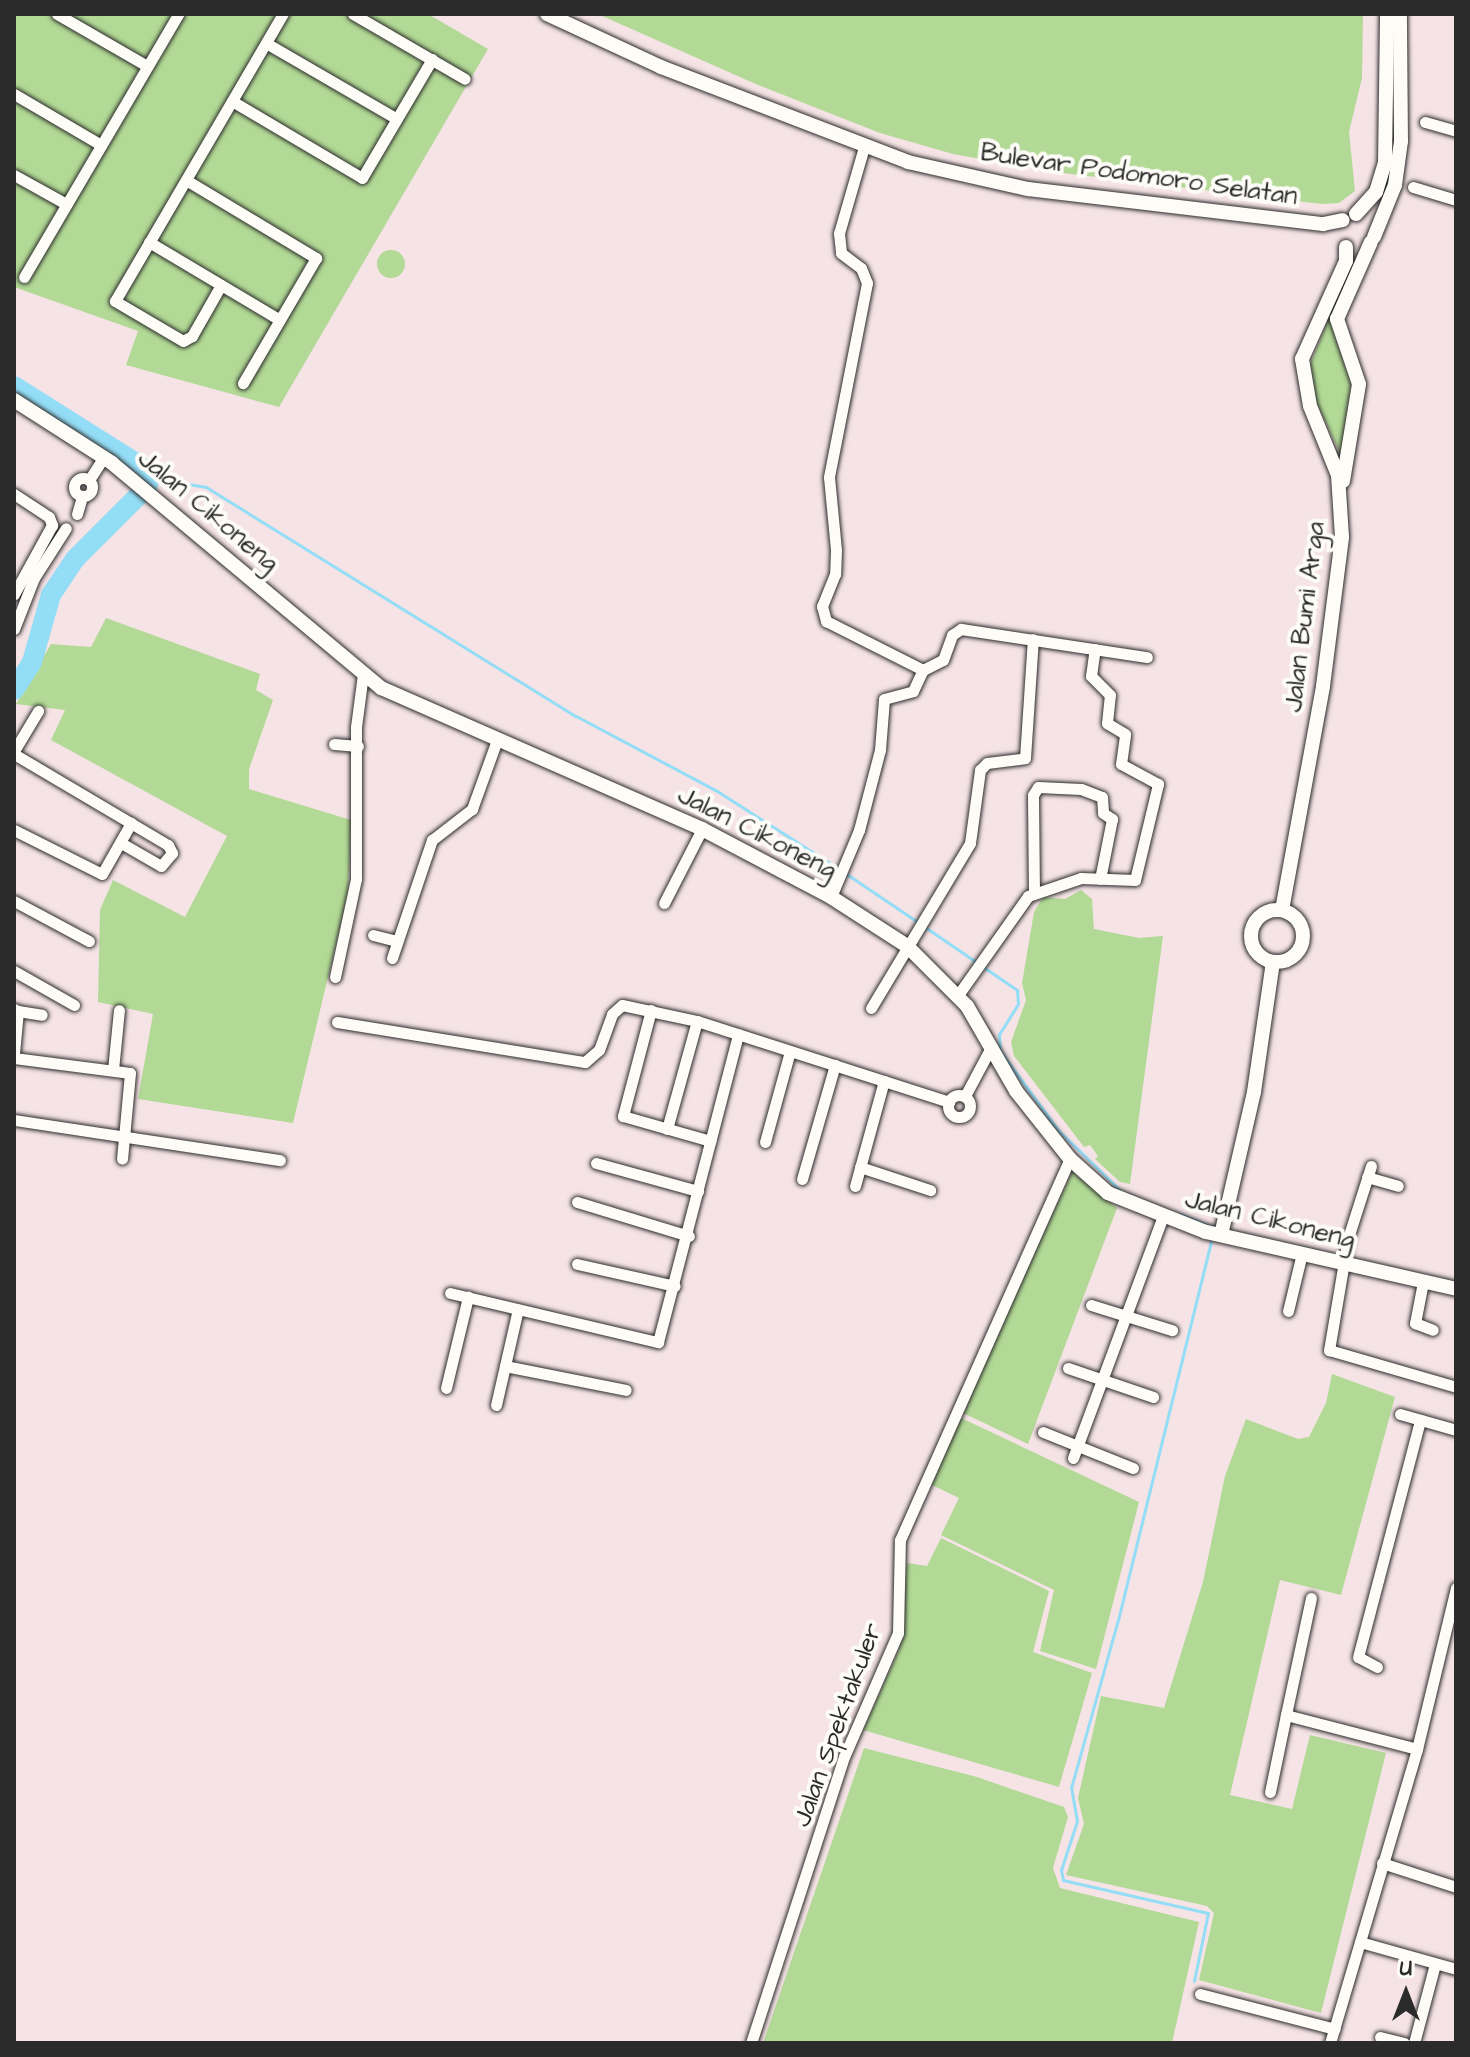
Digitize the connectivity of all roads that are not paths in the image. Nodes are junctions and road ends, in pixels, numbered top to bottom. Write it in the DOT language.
graph roads {
  1 [pos="57,14"];
  2 [pos="178,14"];
  3 [pos="283,14"];
  4 [pos="547,14"];
  5 [pos="1387,14"];
  6 [pos="1400,14"];
  7 [pos="357,15"];
  8 [pos="375,19"];
  9 [pos="266,43"];
  10 [pos="432,59"];
  11 [pos="147,66"];
  12 [pos="465,79"];
  13 [pos="14,94"];
  14 [pos="232,101"];
  15 [pos="397,119"];
  16 [pos="1425,122"];
  17 [pos="1456,131"];
  18 [pos="101,145"];
  19 [pos="864,147"];
  20 [pos="14,175"];
  21 [pos="186,180"];
  22 [pos="1413,187"];
  23 [pos="1456,200"];
  24 [pos="66,204"];
  25 [pos="1349,217"];
  26 [pos="1323,224"];
  27 [pos="1373,240"];
  28 [pos="149,242"];
  29 [pos="1343,243"];
  30 [pos="24,277"];
  31 [pos="221,285"];
  32 [pos="280,320"];
  33 [pos="243,383"];
  34 [pos="14,400"];
  35 [pos="104,457"];
  36 [pos="14,494"];
  37 [pos="1342,494"];
  38 [pos="77,514"];
  39 [pos="66,528"];
  40 [pos="18,574"];
  41 [pos="14,594"];
  42 [pos="14,629"];
  43 [pos="1033,639"];
  44 [pos="1095,649"];
  45 [pos="1147,657"];
  46 [pos="923,670"];
  47 [pos="365,676"];
  48 [pos="38,711"];
  49 [pos="497,740"];
  50 [pos="334,744"];
  51 [pos="358,746"];
  52 [pos="14,752"];
  53 [pos="131,823"];
  54 [pos="702,829"];
  55 [pos="14,830"];
  56 [pos="121,843"];
  57 [pos="1100,879"];
  58 [pos="1034,893"];
  59 [pos="831,897"];
  60 [pos="14,901"];
  61 [pos="664,903"];
  62 [pos="1282,910"];
  63 [pos="373,935"];
  64 [pos="89,941"];
  65 [pos="397,941"];
  66 [pos="907,946"];
  67 [pos="392,958"];
  68 [pos="1273,962"];
  69 [pos="14,971"];
  70 [pos="335,977"];
  71 [pos="958,995"];
  72 [pos="74,1005"];
  73 [pos="871,1008"];
  74 [pos="16,1010"];
  75 [pos="119,1010"];
  76 [pos="651,1010"];
  77 [pos="42,1015"];
  78 [pos="697,1021"];
  79 [pos="337,1022"];
  80 [pos="738,1034"];
  81 [pos="790,1051"];
  82 [pos="989,1051"];
  83 [pos="14,1056"];
  84 [pos="835,1065"];
  85 [pos="113,1070"];
  86 [pos="884,1081"];
  87 [pos="965,1096"];
  88 [pos="949,1102"];
  89 [pos="14,1120"];
  90 [pos="667,1129"];
  91 [pos="125,1135"];
  92 [pos="711,1141"];
  93 [pos="765,1142"];
  94 [pos="122,1159"];
  95 [pos="1070,1159"];
  96 [pos="280,1160"];
  97 [pos="596,1163"];
  98 [pos="860,1167"];
  99 [pos="802,1179"];
  100 [pos="855,1186"];
  101 [pos="1398,1186"];
  102 [pos="930,1190"];
  103 [pos="698,1191"];
  104 [pos="577,1202"];
  105 [pos="1162,1219"];
  106 [pos="1221,1235"];
  107 [pos="689,1236"];
  108 [pos="1302,1253"];
  109 [pos="1343,1263"];
  110 [pos="577,1264"];
  111 [pos="1423,1282"];
  112 [pos="675,1286"];
  113 [pos="1456,1289"];
  114 [pos="450,1293"];
  115 [pos="468,1297"];
  116 [pos="1091,1305"];
  117 [pos="518,1309"];
  118 [pos="1288,1311"];
  119 [pos="1127,1316"];
  120 [pos="1172,1330"];
  121 [pos="1433,1330"];
  122 [pos="505,1366"];
  123 [pos="1068,1368"];
  124 [pos="1103,1382"];
  125 [pos="1456,1387"];
  126 [pos="446,1388"];
  127 [pos="626,1390"];
  128 [pos="1153,1397"];
  129 [pos="496,1405"];
  130 [pos="1400,1414"];
  131 [pos="1420,1420"];
  132 [pos="1456,1430"];
  133 [pos="1043,1432"];
  134 [pos="1076,1453"];
  135 [pos="1133,1468"];
  136 [pos="1456,1588"];
  137 [pos="1311,1598"];
  138 [pos="1452,1625"];
  139 [pos="1377,1667"];
  140 [pos="1286,1715"];
  141 [pos="1417,1749"];
  142 [pos="1270,1792"];
  143 [pos="1382,1863"];
  144 [pos="1456,1887"];
  145 [pos="1360,1942"];
  146 [pos="1435,1964"];
  147 [pos="1456,1969"];
  148 [pos="1200,1994"];
  149 [pos="1335,2029"];
  150 [pos="1380,2037"];
  151 [pos="751,2043"];
  152 [pos="1330,2043"];
  153 [pos="1404,2043"];
  154 [pos="1414,2043"];
  1 -- 11 [label="street"];
  2 -- 11 [label="street"];
  3 -- 9 [label="street"];
  4 -- 19 [label="street, Bulevar Podomoro Selatan"];
  5 -- 25 [label="street"];
  6 -- 27 [label="street"];
  7 -- 8 [label="street"];
  8 -- 10 [label="street"];
  9 -- 14 [label="street"];
  9 -- 15 [label="street"];
  10 -- 12 [label="street"];
  10 -- 15 [label="street"];
  11 -- 18 [label="street"];
  13 -- 18 [label="street"];
  14 -- 15 [label="street"];
  14 -- 21 [label="street"];
  16 -- 17 [label="street"];
  18 -- 24 [label="street"];
  19 -- 26 [label="street, Bulevar Podomoro Selatan"];
  19 -- 46 [label="street"];
  20 -- 24 [label="street"];
  21 -- 28 [label="street"];
  21 -- 32 [label="street"];
  22 -- 23 [label="street"];
  24 -- 30 [label="street"];
  25 -- 26 [label="street, Bulevar Podomoro Selatan"];
  25 -- 27 [label="street"];
  25 -- 29 [label="street, Jalan Bumi Arga"];
  26 -- 29 [label="street, Bulevar Podomoro Selatan"];
  27 -- 29 [label="street"];
  27 -- 37 [label="street"];
  28 -- 31 [label="street"];
  28 -- 31 [label="street"];
  29 -- 37 [label="street, Jalan Bumi Arga"];
  31 -- 32 [label="street"];
  32 -- 33 [label="street"];
  34 -- 35 [label="street, Jalan Cikoneng"];
  35 -- 38 [label="street"];
  35 -- 47 [label="street, Jalan Cikoneng"];
  36 -- 40 [label="street"];
  37 -- 62 [label="street, Jalan Bumi Arga"];
  39 -- 42 [label="street"];
  40 -- 41 [label="street"];
  43 -- 44 [label="street"];
  43 -- 46 [label="street"];
  43 -- 66 [label="street"];
  44 -- 45 [label="street"];
  44 -- 57 [label="street"];
  46 -- 59 [label="street"];
  47 -- 49 [label="street, Jalan Cikoneng"];
  47 -- 51 [label="street"];
  48 -- 52 [label="street"];
  49 -- 54 [label="street, Jalan Cikoneng"];
  49 -- 65 [label="street"];
  50 -- 51 [label="street"];
  51 -- 70 [label="street"];
  52 -- 53 [label="street"];
  53 -- 56 [label="street"];
  53 -- 56 [label="street"];
  54 -- 59 [label="street, Jalan Cikoneng"];
  54 -- 61 [label="street"];
  55 -- 56 [label="street"];
  57 -- 58 [label="street"];
  57 -- 58 [label="street"];
  58 -- 71 [label="street"];
  59 -- 66 [label="street, Jalan Cikoneng"];
  60 -- 64 [label="street"];
  62 -- 68 [label="street"];
  62 -- 68 [label="street"];
  63 -- 65 [label="street"];
  65 -- 67 [label="street"];
  66 -- 71 [label="street, Jalan Cikoneng"];
  66 -- 73 [label="street"];
  68 -- 106 [label="street"];
  69 -- 72 [label="street"];
  71 -- 82 [label="street, Jalan Cikoneng"];
  74 -- 77 [label="street"];
  74 -- 83 [label="street"];
  75 -- 85 [label="street"];
  76 -- 78 [label="street"];
  76 -- 79 [label="street"];
  76 -- 90 [label="street"];
  78 -- 80 [label="street"];
  78 -- 90 [label="street"];
  80 -- 81 [label="street"];
  80 -- 92 [label="street"];
  81 -- 84 [label="street"];
  81 -- 93 [label="street"];
  82 -- 87 [label="street"];
  82 -- 95 [label="street, Jalan Cikoneng"];
  83 -- 85 [label="street"];
  84 -- 86 [label="street"];
  84 -- 99 [label="street"];
  85 -- 91 [label="street"];
  86 -- 88 [label="street"];
  86 -- 98 [label="street"];
  87 -- 88 [label="street"];
  87 -- 88 [label="street"];
  89 -- 91 [label="street"];
  90 -- 92 [label="street"];
  91 -- 94 [label="street"];
  91 -- 96 [label="street"];
  92 -- 103 [label="street"];
  95 -- 105 [label="street, Jalan Cikoneng"];
  95 -- 151 [label="street, Jalan Spektakuler"];
  97 -- 103 [label="street"];
  98 -- 100 [label="street"];
  98 -- 102 [label="street"];
  101 -- 109 [label="street"];
  103 -- 107 [label="street"];
  104 -- 107 [label="street"];
  105 -- 106 [label="street, Jalan Cikoneng"];
  105 -- 119 [label="street"];
  106 -- 108 [label="street, Jalan Cikoneng"];
  107 -- 112 [label="street"];
  108 -- 109 [label="street, Jalan Cikoneng"];
  108 -- 118 [label="street"];
  109 -- 111 [label="street, Jalan Cikoneng"];
  109 -- 125 [label="street"];
  110 -- 112 [label="street"];
  111 -- 113 [label="street, Jalan Cikoneng"];
  111 -- 121 [label="street"];
  112 -- 117 [label="street"];
  114 -- 115 [label="street"];
  115 -- 117 [label="street"];
  115 -- 126 [label="street"];
  116 -- 119 [label="street"];
  117 -- 122 [label="street"];
  119 -- 120 [label="street"];
  119 -- 124 [label="street"];
  122 -- 127 [label="street"];
  122 -- 129 [label="street"];
  123 -- 124 [label="street"];
  124 -- 128 [label="street"];
  124 -- 134 [label="street"];
  130 -- 131 [label="street"];
  131 -- 132 [label="street"];
  131 -- 139 [label="street"];
  133 -- 134 [label="street"];
  134 -- 135 [label="street"];
  136 -- 138 [label="street"];
  137 -- 140 [label="street"];
  138 -- 141 [label="street"];
  140 -- 141 [label="street"];
  140 -- 142 [label="street"];
  141 -- 143 [label="street"];
  143 -- 144 [label="street"];
  143 -- 145 [label="street"];
  145 -- 146 [label="street"];
  145 -- 149 [label="street"];
  146 -- 147 [label="street"];
  146 -- 154 [label="street"];
  148 -- 149 [label="street"];
  149 -- 152 [label="street"];
  150 -- 153 [label="street"];
}
